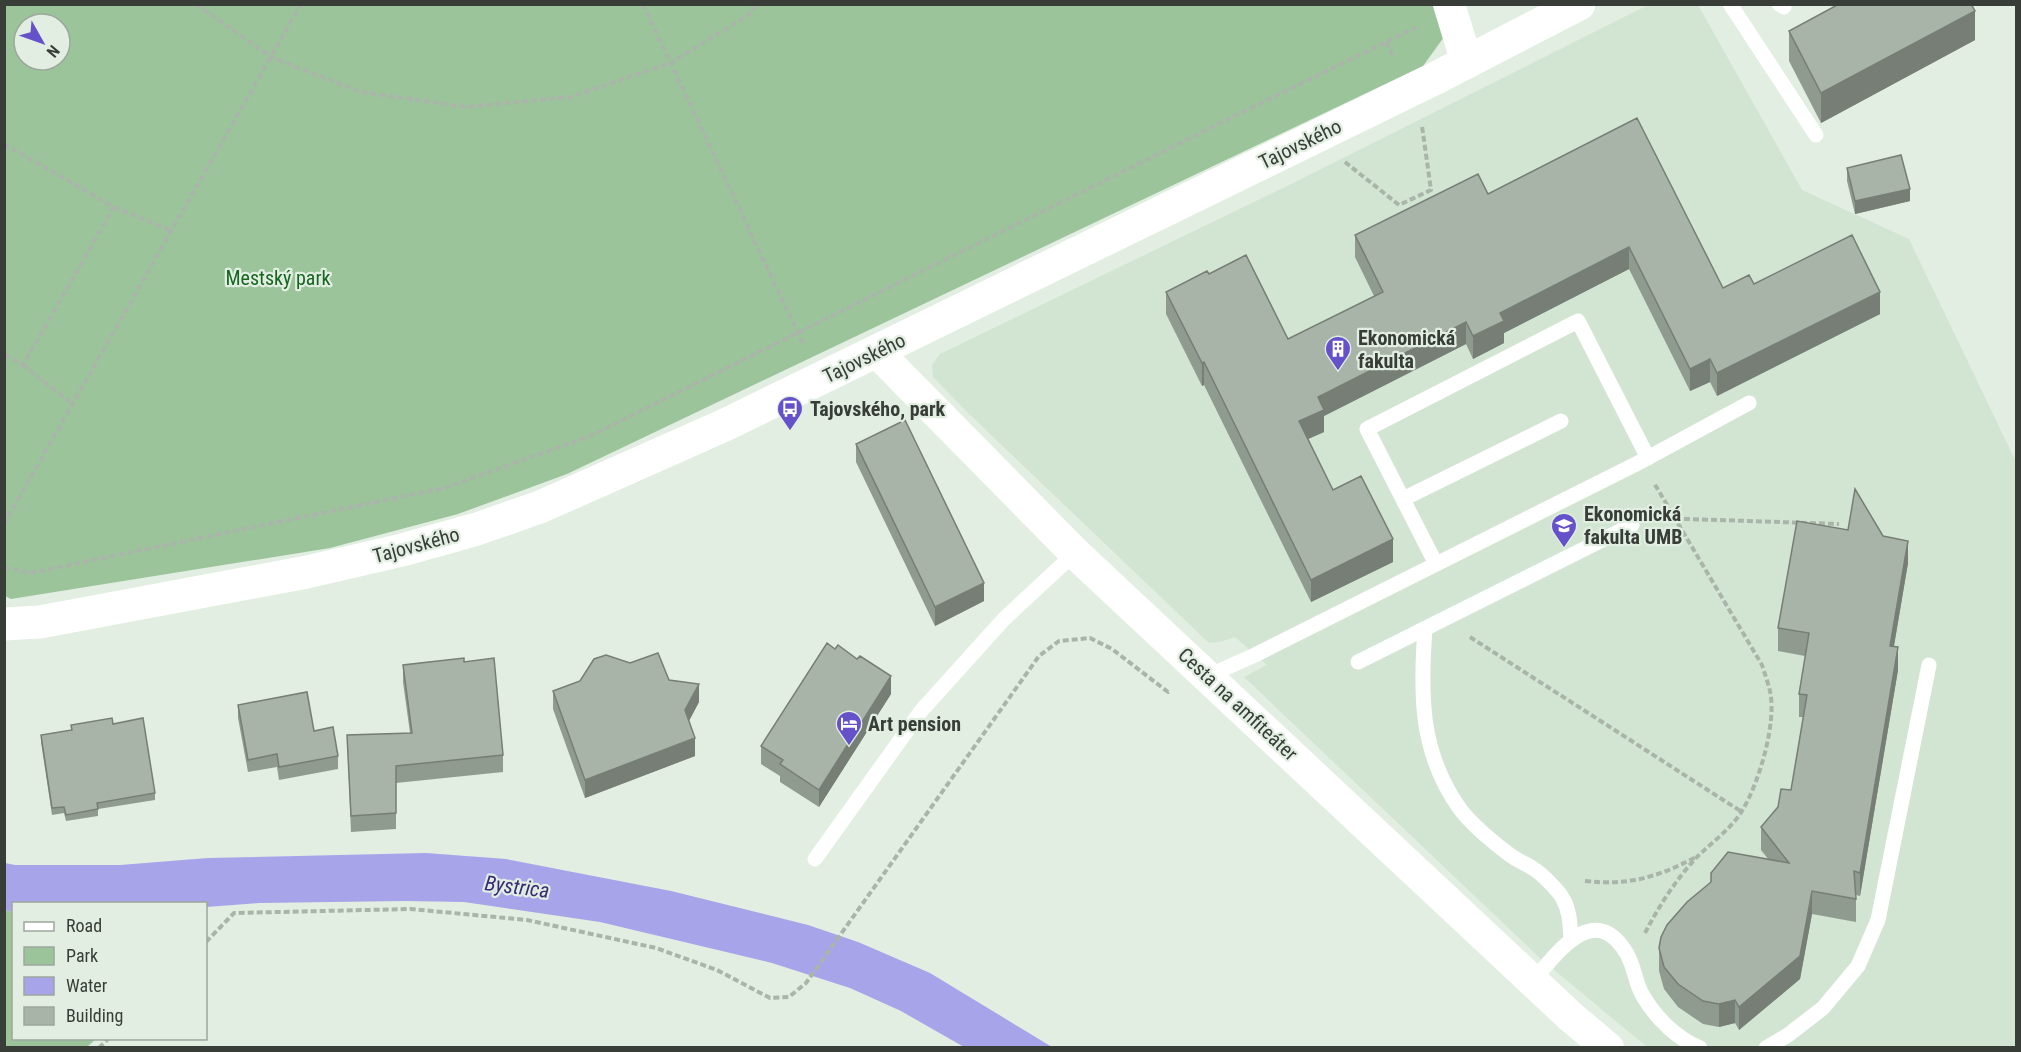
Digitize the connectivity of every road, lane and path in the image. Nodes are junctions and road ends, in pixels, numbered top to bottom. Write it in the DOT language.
graph roads {
  1 [pos="196,4"];
  2 [pos="301,4"];
  3 [pos="643,4"];
  4 [pos="759,4"];
  5 [pos="1449,4"];
  6 [pos="1579,4"];
  7 [pos="1730,4"];
  8 [pos="1422,25"];
  9 [pos="271,57"];
  10 [pos="670,63"];
  11 [pos="1467,63"];
  12 [pos="1421,122"];
  13 [pos="1816,135"];
  14 [pos="4,144"];
  15 [pos="1343,161"];
  16 [pos="1414,199"];
  17 [pos="114,207"];
  18 [pos="1418,207"];
  19 [pos="172,231"];
  20 [pos="798,333"];
  21 [pos="807,352"];
  22 [pos="877,352"];
  23 [pos="4,354"];
  24 [pos="23,365"];
  25 [pos="73,404"];
  26 [pos="1749,404"];
  27 [pos="1561,421"];
  28 [pos="1645,459"];
  29 [pos="1403,499"];
  30 [pos="1676,519"];
  31 [pos="4,524"];
  32 [pos="1839,524"];
  33 [pos="1632,525"];
  34 [pos="1075,553"];
  35 [pos="1436,564"];
  36 [pos="4,567"];
  37 [pos="1443,620"];
  38 [pos="4,624"];
  39 [pos="1425,629"];
  40 [pos="1358,662"];
  41 [pos="1929,665"];
  42 [pos="1201,670"];
  43 [pos="1742,812"];
  44 [pos="1698,856"];
  45 [pos="814,859"];
  46 [pos="1535,870"];
  47 [pos="1571,939"];
  48 [pos="207,941"];
  49 [pos="1635,970"];
  50 [pos="1533,981"];
  51 [pos="1608,1047"];
  52 [pos="1700,1047"];
  53 [pos="1766,1047"];
  1 -- 9 [label="path"];
  2 -- 9 [label="path"];
  3 -- 10 [label="path"];
  4 -- 10 [label="path"];
  5 -- 11 [label="street"];
  6 -- 11 [label="street, Tajovského"];
  7 -- 13 [label="lane"];
  8 -- 20 [label="path"];
  9 -- 10 [label="path"];
  9 -- 19 [label="path"];
  10 -- 20 [label="path"];
  11 -- 22 [label="street, Tajovského"];
  12 -- 16 [label="path"];
  14 -- 17 [label="path"];
  15 -- 16 [label="path"];
  16 -- 18 [label="path"];
  17 -- 19 [label="path"];
  17 -- 24 [label="path"];
  19 -- 25 [label="path"];
  20 -- 21 [label="path"];
  20 -- 36 [label="path"];
  22 -- 34 [label="street, Cesta na amfiteáter"];
  22 -- 38 [label="street, Tajovského"];
  23 -- 24 [label="path"];
  24 -- 25 [label="path"];
  25 -- 31 [label="path"];
  26 -- 28 [label="lane"];
  27 -- 29 [label="lane"];
  28 -- 29 [label="lane"];
  28 -- 30 [label="path"];
  28 -- 35 [label="lane"];
  29 -- 35 [label="lane"];
  30 -- 32 [label="path"];
  30 -- 33 [label="path"];
  30 -- 43 [label="path"];
  33 -- 37 [label="lane"];
  34 -- 42 [label="street, Cesta na amfiteáter"];
  34 -- 45 [label="lane"];
  35 -- 42 [label="lane"];
  37 -- 39 [label="lane"];
  37 -- 43 [label="path"];
  39 -- 40 [label="lane"];
  39 -- 46 [label="lane"];
  41 -- 53 [label="lane"];
  42 -- 48 [label="path"];
  42 -- 50 [label="street, Cesta na amfiteáter"];
  43 -- 44 [label="path"];
  44 -- 46 [label="path"];
  44 -- 49 [label="path"];
  46 -- 47 [label="lane"];
  47 -- 49 [label="lane"];
  47 -- 50 [label="lane"];
  49 -- 52 [label="lane"];
  50 -- 51 [label="street, Cesta na amfiteáter"];
}
